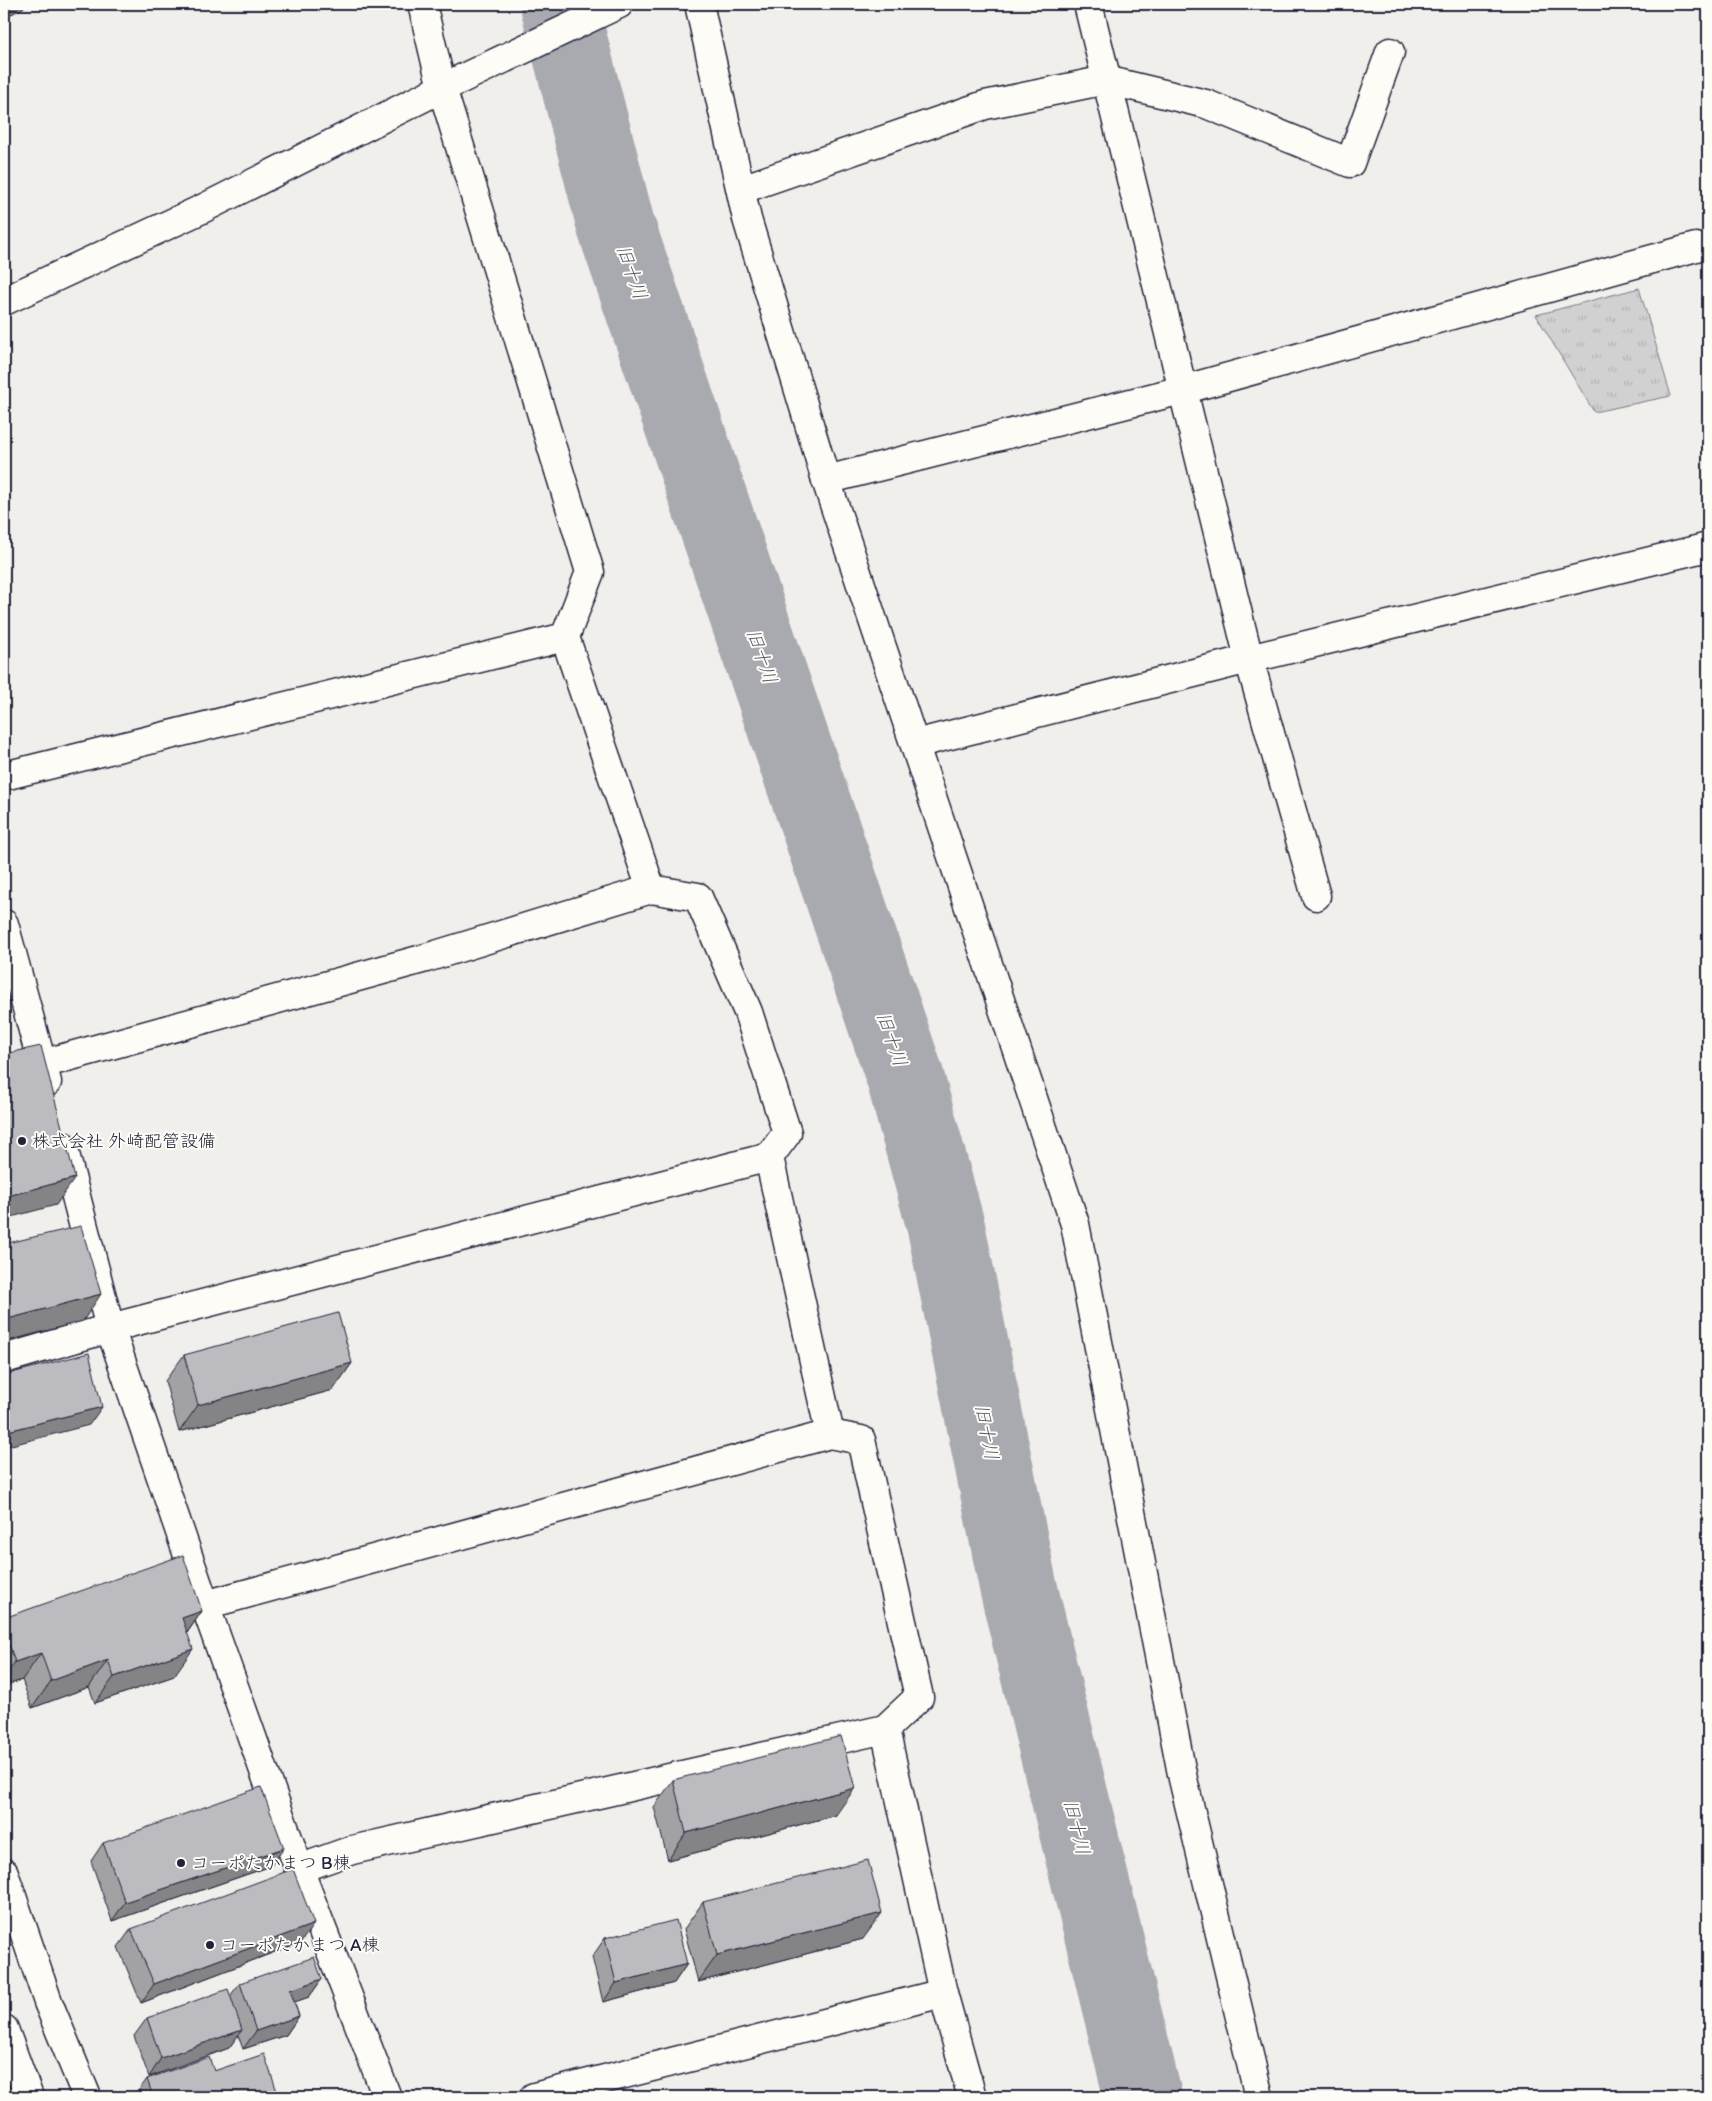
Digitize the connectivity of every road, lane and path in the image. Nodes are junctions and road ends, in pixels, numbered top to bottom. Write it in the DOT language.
graph roads {
  1 [pos="422,4"];
  2 [pos="619,4"];
  3 [pos="699,4"];
  4 [pos="1088,4"];
  5 [pos="1390,52"];
  6 [pos="1106,80"];
  7 [pos="442,88"];
  8 [pos="742,189"];
  9 [pos="1696,247"];
  10 [pos="4,301"];
  11 [pos="1182,390"];
  12 [pos="826,480"];
  13 [pos="1708,547"];
  14 [pos="565,637"];
  15 [pos="1249,659"];
  16 [pos="915,744"];
  17 [pos="4,776"];
  18 [pos="651,889"];
  19 [pos="1316,896"];
  20 [pos="4,924"];
  21 [pos="42,1064"];
  22 [pos="769,1157"];
  23 [pos="110,1328"];
  24 [pos="4,1359"];
  25 [pos="830,1434"];
  26 [pos="205,1605"];
  27 [pos="885,1729"];
  28 [pos="298,1869"];
  29 [pos="4,1873"];
  30 [pos="943,1992"];
  31 [pos="4,2029"];
  32 [pos="29,2097"];
  33 [pos="87,2097"];
  34 [pos="387,2097"];
  35 [pos="534,2097"];
  36 [pos="972,2097"];
  37 [pos="1259,2097"];
  1 -- 7 [label="street"];
  2 -- 7 [label="street"];
  3 -- 8 [label="street"];
  4 -- 6 [label="street"];
  5 -- 6 [label="street"];
  6 -- 8 [label="street"];
  6 -- 11 [label="street"];
  7 -- 10 [label="street"];
  7 -- 14 [label="street"];
  8 -- 12 [label="street"];
  9 -- 11 [label="street"];
  11 -- 12 [label="street"];
  11 -- 15 [label="street"];
  12 -- 16 [label="street"];
  13 -- 15 [label="street"];
  14 -- 17 [label="street"];
  14 -- 18 [label="street"];
  15 -- 16 [label="street"];
  15 -- 19 [label="street"];
  16 -- 37 [label="street"];
  18 -- 21 [label="street"];
  18 -- 22 [label="street"];
  20 -- 21 [label="street"];
  21 -- 23 [label="street"];
  22 -- 23 [label="street"];
  22 -- 25 [label="street"];
  23 -- 24 [label="street"];
  23 -- 26 [label="street"];
  25 -- 26 [label="street"];
  25 -- 27 [label="street"];
  26 -- 28 [label="street"];
  27 -- 28 [label="street"];
  27 -- 30 [label="street"];
  28 -- 34 [label="street"];
  29 -- 33 [label="street"];
  30 -- 35 [label="street"];
  30 -- 36 [label="street"];
  31 -- 32 [label="street"];
}
